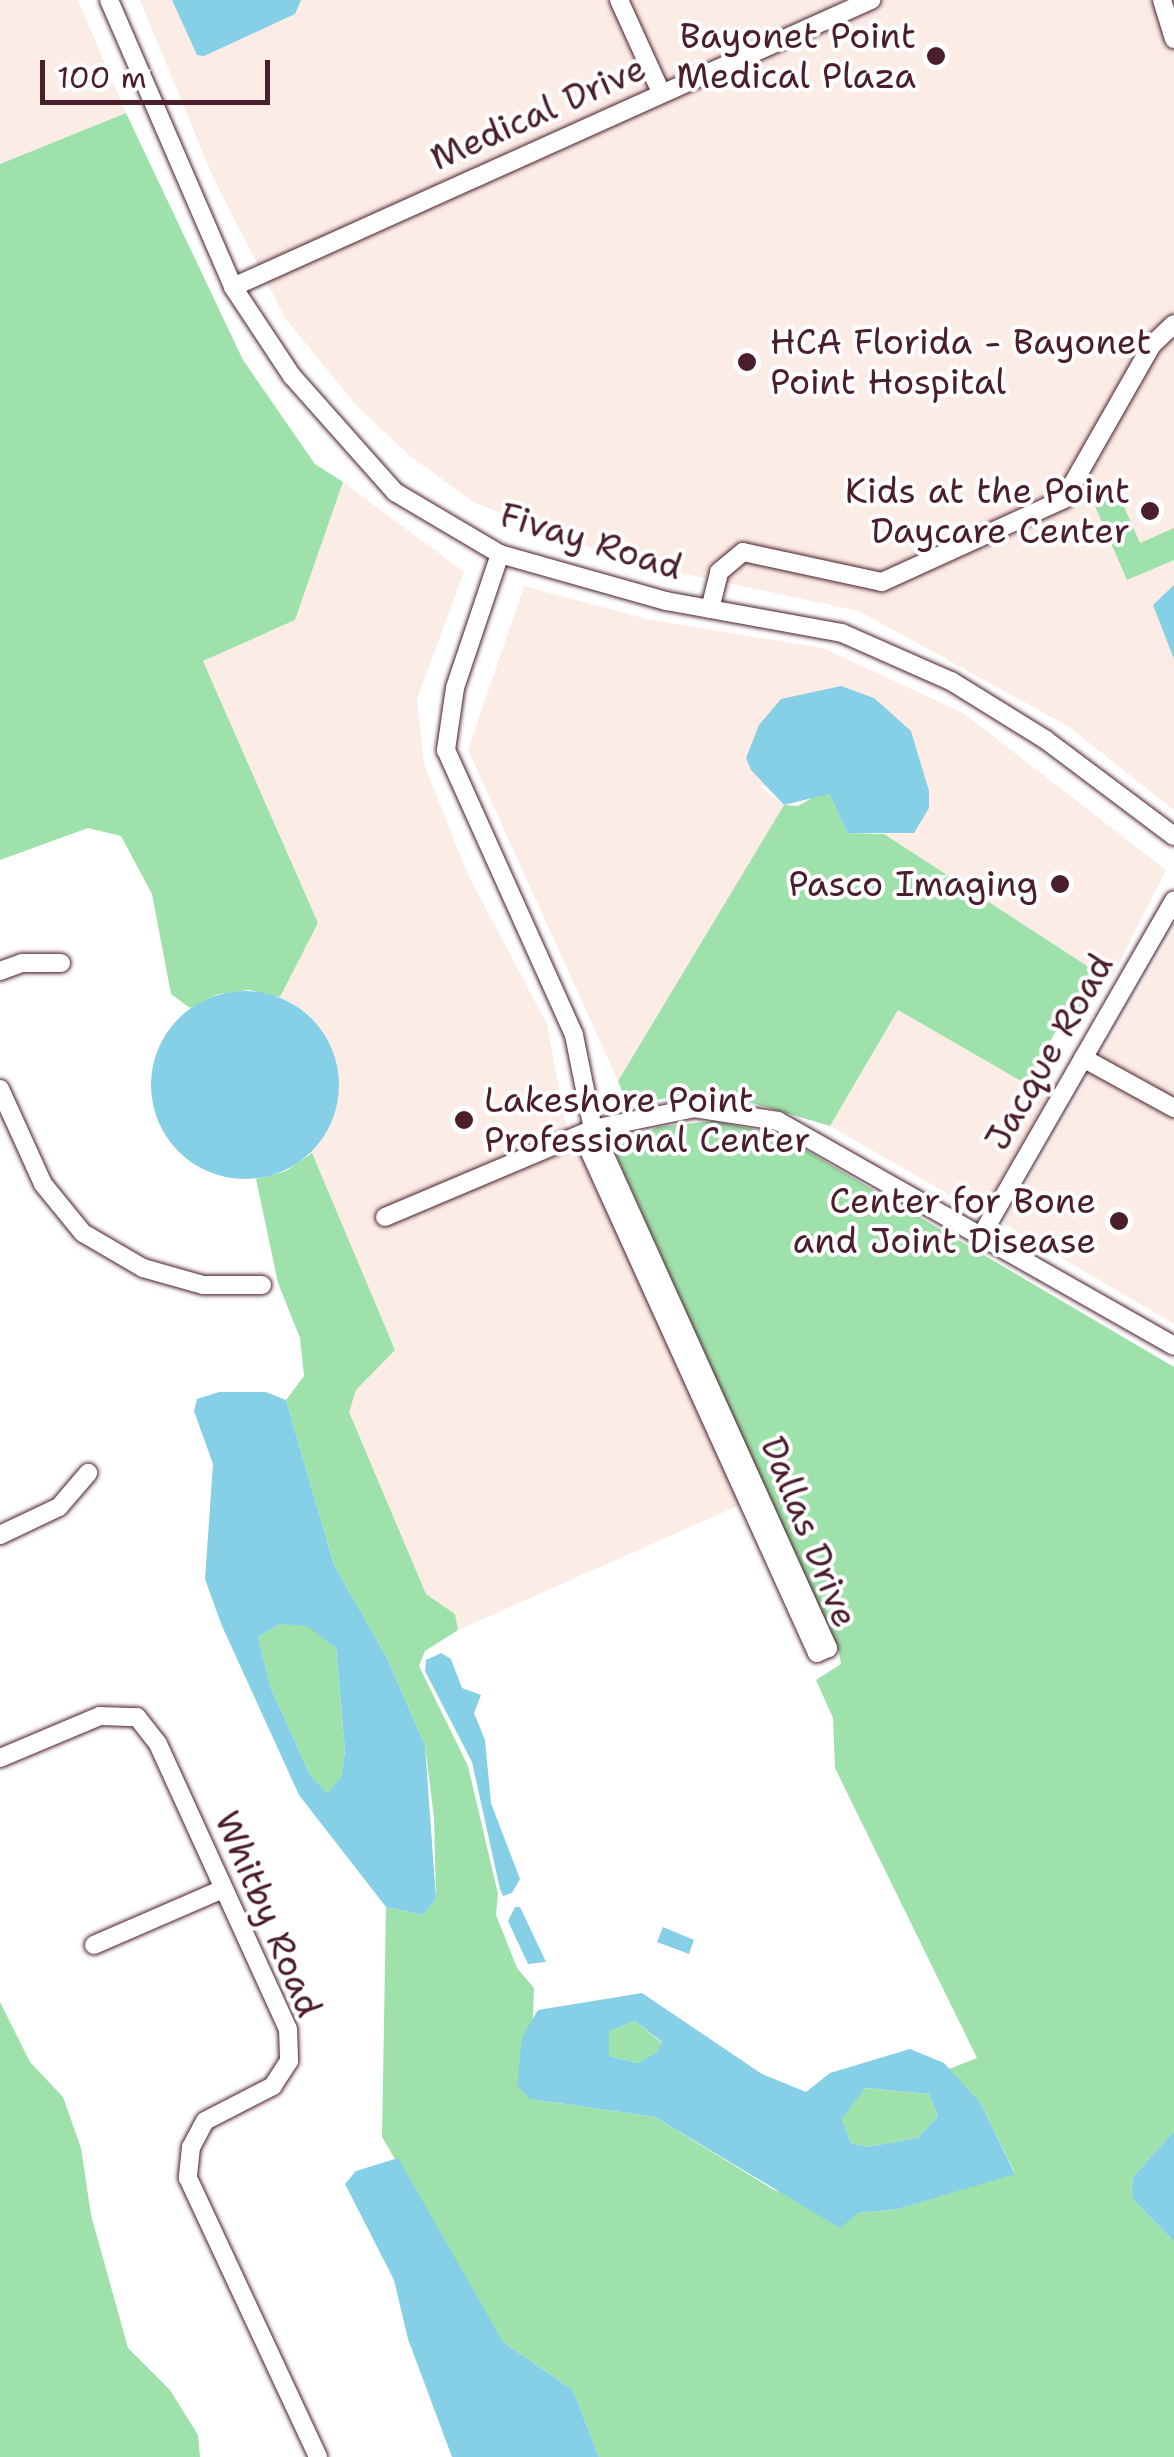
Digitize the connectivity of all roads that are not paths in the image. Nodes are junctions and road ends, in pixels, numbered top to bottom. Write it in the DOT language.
graph roads {
  1 [pos="110,0"];
  2 [pos="620,0"];
  3 [pos="870,0"];
  4 [pos="1162,0"];
  5 [pos="1174,39"];
  6 [pos="661,92"];
  7 [pos="233,287"];
  8 [pos="1174,324"];
  9 [pos="500,554"];
  10 [pos="710,609"];
  11 [pos="1174,836"];
  12 [pos="1174,901"];
  13 [pos="61,963"];
  14 [pos="0,971"];
  15 [pos="1083,1058"];
  16 [pos="0,1089"];
  17 [pos="1174,1108"];
  18 [pos="593,1129"];
  19 [pos="385,1217"];
  20 [pos="981,1236"];
  21 [pos="262,1285"];
  22 [pos="1174,1346"];
  23 [pos="88,1472"];
  24 [pos="0,1535"];
  25 [pos="0,1758"];
  26 [pos="222,1889"];
  27 [pos="94,1944"];
  28 [pos="318,2457"];
  1 -- 7 [label="street, Fivay Road"];
  2 -- 6 [label="street"];
  3 -- 6 [label="street, Medical Drive"];
  4 -- 5 [label="street"];
  6 -- 7 [label="street, Medical Drive"];
  7 -- 9 [label="street, Fivay Road"];
  8 -- 10 [label="street"];
  9 -- 10 [label="street, Fivay Road"];
  9 -- 18 [label="street"];
  10 -- 11 [label="street, Fivay Road"];
  12 -- 15 [label="street, Jacque Road"];
  13 -- 14 [label="street"];
  15 -- 17 [label="street"];
  15 -- 20 [label="street, Jacque Road"];
  16 -- 21 [label="street"];
  18 -- 18 [label="street, Dallas Drive"];
  18 -- 19 [label="street"];
  18 -- 20 [label="street"];
  20 -- 22 [label="street"];
  23 -- 24 [label="street"];
  25 -- 26 [label="street, Whitby Road"];
  26 -- 27 [label="street"];
  26 -- 28 [label="street, Whitby Road"];
}
